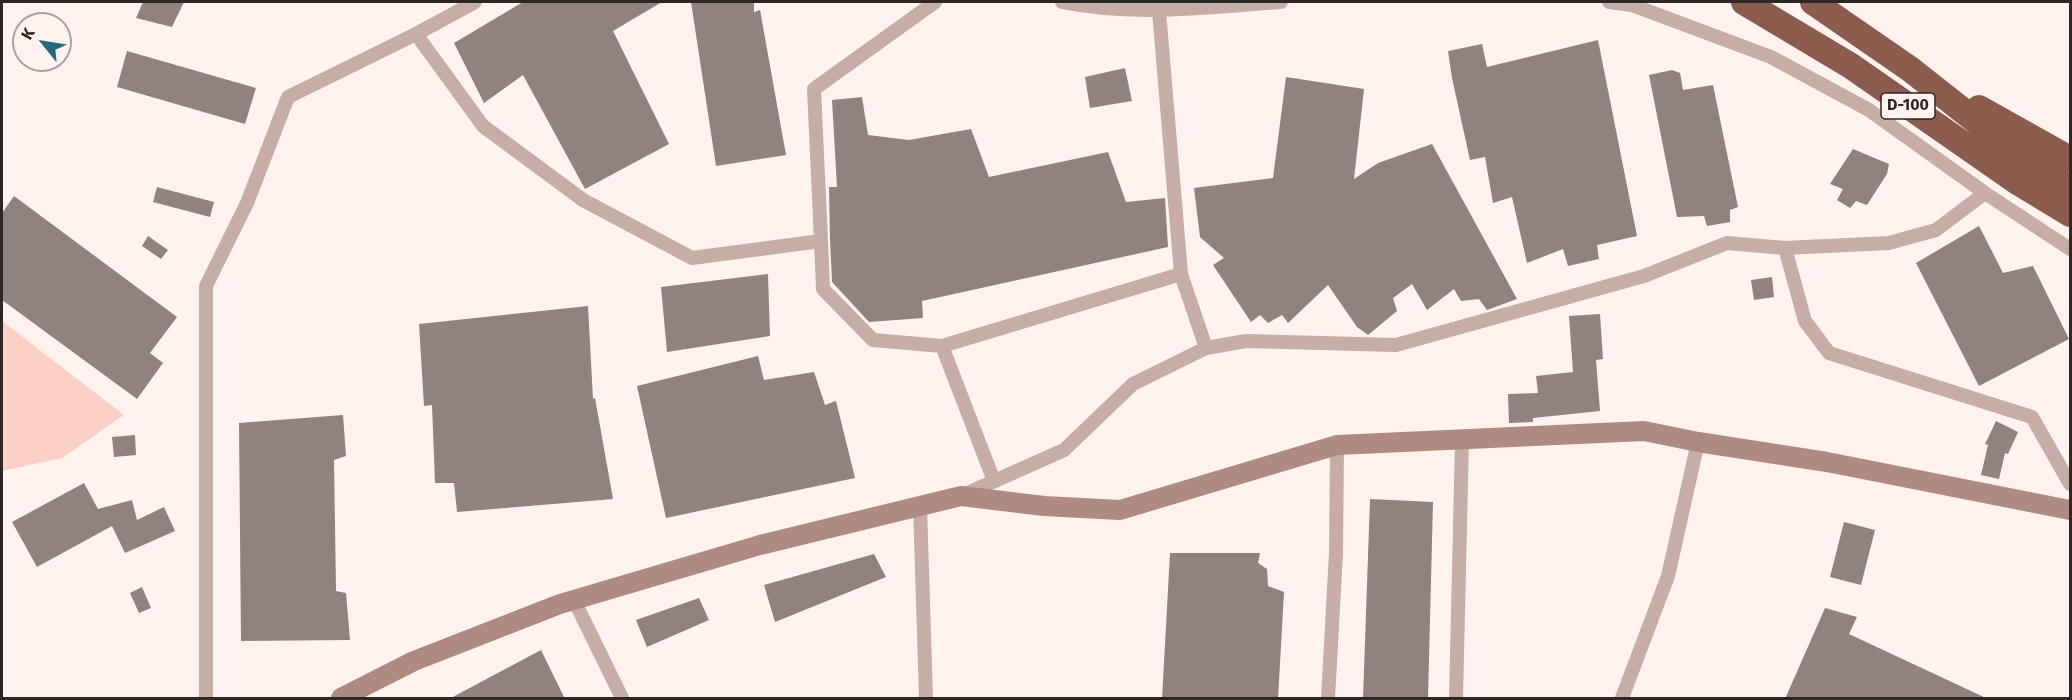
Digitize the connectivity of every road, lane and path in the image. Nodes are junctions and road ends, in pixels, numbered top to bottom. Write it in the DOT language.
graph roads {
  1 [pos="475,2"];
  2 [pos="935,2"];
  3 [pos="1062,2"];
  4 [pos="1281,2"];
  5 [pos="1609,2"];
  6 [pos="1744,2"];
  7 [pos="1814,2"];
  8 [pos="1159,10"];
  9 [pos="416,34"];
  10 [pos="1910,69"];
  11 [pos="2070,159"];
  12 [pos="2070,188"];
  13 [pos="1985,193"];
  14 [pos="2070,214"];
  15 [pos="821,241"];
  16 [pos="1785,248"];
  17 [pos="2070,249"];
  18 [pos="1180,274"];
  19 [pos="942,346"];
  20 [pos="1206,348"];
  21 [pos="1462,440"];
  22 [pos="1698,442"];
  23 [pos="1337,446"];
  24 [pos="994,481"];
  25 [pos="2070,484"];
  26 [pos="961,496"];
  27 [pos="920,506"];
  28 [pos="2070,510"];
  29 [pos="574,600"];
  30 [pos="206,699"];
  31 [pos="341,699"];
  32 [pos="622,699"];
  33 [pos="926,699"];
  34 [pos="1328,699"];
  35 [pos="1456,699"];
  36 [pos="1622,699"];
  1 -- 9 [label="street"];
  2 -- 15 [label="street"];
  3 -- 8 [label="street"];
  4 -- 8 [label="street"];
  5 -- 13 [label="street"];
  6 -- 14 [label="highway, D-100"];
  7 -- 10 [label="highway"];
  8 -- 18 [label="street"];
  9 -- 15 [label="street"];
  9 -- 30 [label="street"];
  10 -- 11 [label="highway"];
  10 -- 12 [label="highway"];
  13 -- 16 [label="street"];
  13 -- 17 [label="street"];
  15 -- 19 [label="street"];
  16 -- 20 [label="street"];
  16 -- 25 [label="street"];
  18 -- 19 [label="street"];
  18 -- 20 [label="street"];
  19 -- 24 [label="street"];
  20 -- 24 [label="street"];
  21 -- 22 [label="street"];
  21 -- 23 [label="street"];
  21 -- 35 [label="street"];
  22 -- 28 [label="street"];
  22 -- 36 [label="street"];
  23 -- 26 [label="street"];
  23 -- 34 [label="street"];
  24 -- 26 [label="street"];
  26 -- 27 [label="street"];
  27 -- 29 [label="street"];
  27 -- 33 [label="street"];
  29 -- 31 [label="street"];
  29 -- 32 [label="street"];
}
